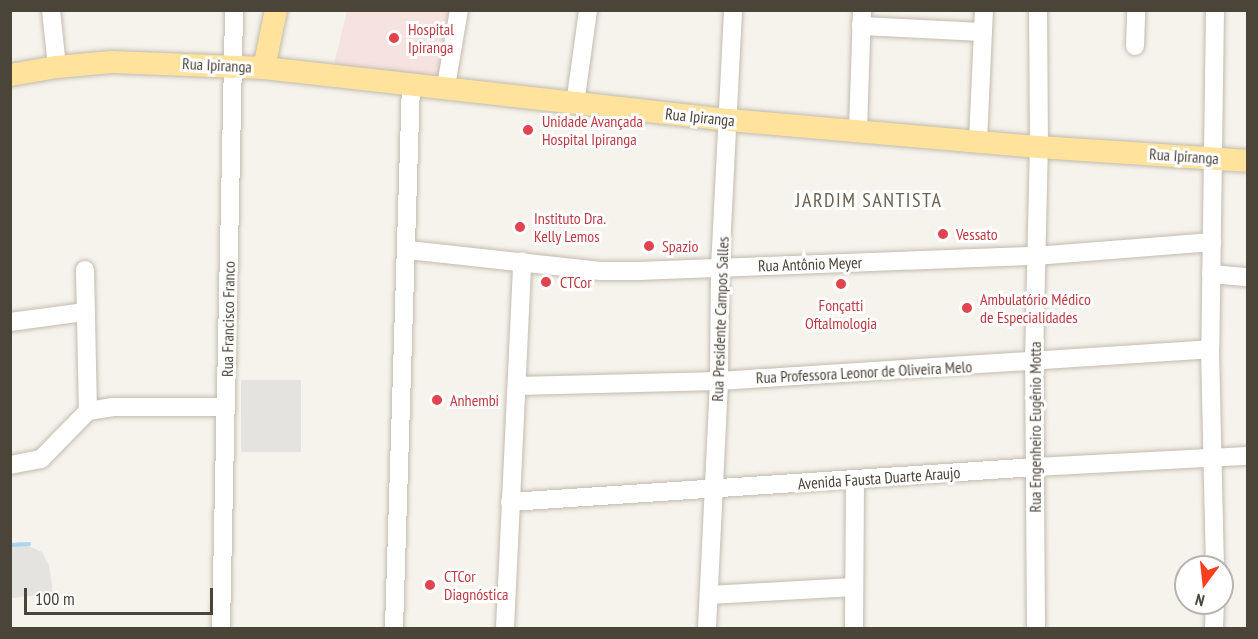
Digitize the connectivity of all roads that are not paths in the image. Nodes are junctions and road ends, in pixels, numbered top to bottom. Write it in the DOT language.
graph roads {
  1 [pos="51,10"];
  2 [pos="234,10"];
  3 [pos="276,10"];
  4 [pos="459,10"];
  5 [pos="588,10"];
  6 [pos="733,10"];
  7 [pos="984,10"];
  8 [pos="1038,10"];
  9 [pos="1137,10"];
  10 [pos="1215,10"];
  11 [pos="862,18"];
  12 [pos="983,32"];
  13 [pos="1135,46"];
  14 [pos="234,66"];
  15 [pos="57,67"];
  16 [pos="264,68"];
  17 [pos="10,75"];
  18 [pos="411,83"];
  19 [pos="446,86"];
  20 [pos="575,104"];
  21 [pos="729,120"];
  22 [pos="858,130"];
  23 [pos="978,141"];
  24 [pos="1039,147"];
  25 [pos="1212,157"];
  26 [pos="1248,161"];
  27 [pos="1212,242"];
  28 [pos="408,250"];
  29 [pos="1035,256"];
  30 [pos="522,261"];
  31 [pos="720,268"];
  32 [pos="84,270"];
  33 [pos="1211,274"];
  34 [pos="1248,276"];
  35 [pos="85,312"];
  36 [pos="10,322"];
  37 [pos="1210,349"];
  38 [pos="1034,362"];
  39 [pos="719,381"];
  40 [pos="517,386"];
  41 [pos="226,407"];
  42 [pos="88,411"];
  43 [pos="1248,456"];
  44 [pos="1214,458"];
  45 [pos="10,465"];
  46 [pos="1035,467"];
  47 [pos="855,480"];
  48 [pos="713,489"];
  49 [pos="510,502"];
  50 [pos="1215,555"];
  51 [pos="854,587"];
  52 [pos="709,595"];
  53 [pos="221,628"];
  54 [pos="394,628"];
  55 [pos="505,628"];
  56 [pos="707,628"];
  57 [pos="854,628"];
  58 [pos="1036,628"];
  1 -- 15 [label="street"];
  2 -- 14 [label="street, Rua Francisco Franco"];
  3 -- 16 [label="main road"];
  4 -- 19 [label="street"];
  5 -- 20 [label="street"];
  6 -- 21 [label="street, Rua Presidente Campos Salles"];
  7 -- 12 [label="street"];
  8 -- 24 [label="street, Rua Engenheiro Eugênio Motta"];
  9 -- 13 [label="street"];
  10 -- 25 [label="street"];
  11 -- 12 [label="street"];
  11 -- 22 [label="street"];
  12 -- 23 [label="street"];
  14 -- 15 [label="main road, Rua Ipiranga"];
  14 -- 16 [label="main road, Rua Ipiranga"];
  14 -- 41 [label="street, Rua Francisco Franco"];
  15 -- 17 [label="main road, Rua Ipiranga"];
  16 -- 18 [label="main road, Rua Ipiranga"];
  18 -- 19 [label="main road, Rua Ipiranga"];
  18 -- 28 [label="street"];
  19 -- 20 [label="main road, Rua Ipiranga"];
  20 -- 21 [label="main road, Rua Ipiranga"];
  21 -- 22 [label="main road, Rua Ipiranga"];
  21 -- 31 [label="street, Rua Presidente Campos Salles"];
  22 -- 23 [label="main road, Rua Ipiranga"];
  23 -- 24 [label="main road, Rua Ipiranga"];
  24 -- 25 [label="main road, Rua Ipiranga"];
  24 -- 29 [label="street, Rua Engenheiro Eugênio Motta"];
  25 -- 26 [label="main road, Rua Ipiranga"];
  25 -- 27 [label="street"];
  27 -- 29 [label="street, Rua Antônio Meyer"];
  27 -- 33 [label="street"];
  28 -- 30 [label="street, Rua Antônio Meyer"];
  28 -- 54 [label="street"];
  29 -- 31 [label="street, Rua Antônio Meyer"];
  29 -- 38 [label="street, Rua Engenheiro Eugênio Motta"];
  30 -- 31 [label="street, Rua Antônio Meyer"];
  30 -- 40 [label="street"];
  31 -- 39 [label="street, Rua Presidente Campos Salles"];
  32 -- 35 [label="street"];
  33 -- 34 [label="street"];
  33 -- 37 [label="street"];
  35 -- 36 [label="street"];
  35 -- 42 [label="street"];
  37 -- 38 [label="street, Rua Professora Leonor de Oliveira Melo"];
  37 -- 44 [label="street"];
  38 -- 39 [label="street, Rua Professora Leonor de Oliveira Melo"];
  38 -- 46 [label="street, Rua Engenheiro Eugênio Motta"];
  39 -- 40 [label="street, Rua Professora Leonor de Oliveira Melo"];
  39 -- 48 [label="street, Rua Presidente Campos Salles"];
  40 -- 49 [label="street"];
  41 -- 42 [label="street"];
  41 -- 53 [label="street, Rua Francisco Franco"];
  42 -- 45 [label="street"];
  43 -- 44 [label="street, Avenida Fausta Duarte Araujo"];
  44 -- 46 [label="street, Avenida Fausta Duarte Araujo"];
  44 -- 50 [label="street"];
  46 -- 47 [label="street, Avenida Fausta Duarte Araujo"];
  46 -- 58 [label="street, Rua Engenheiro Eugênio Motta"];
  47 -- 48 [label="street, Avenida Fausta Duarte Araujo"];
  47 -- 51 [label="street"];
  48 -- 49 [label="street, Avenida Fausta Duarte Araujo"];
  48 -- 52 [label="street, Rua Presidente Campos Salles"];
  49 -- 55 [label="street"];
  51 -- 52 [label="street"];
  51 -- 57 [label="street"];
  52 -- 56 [label="street, Rua Presidente Campos Salles"];
}
